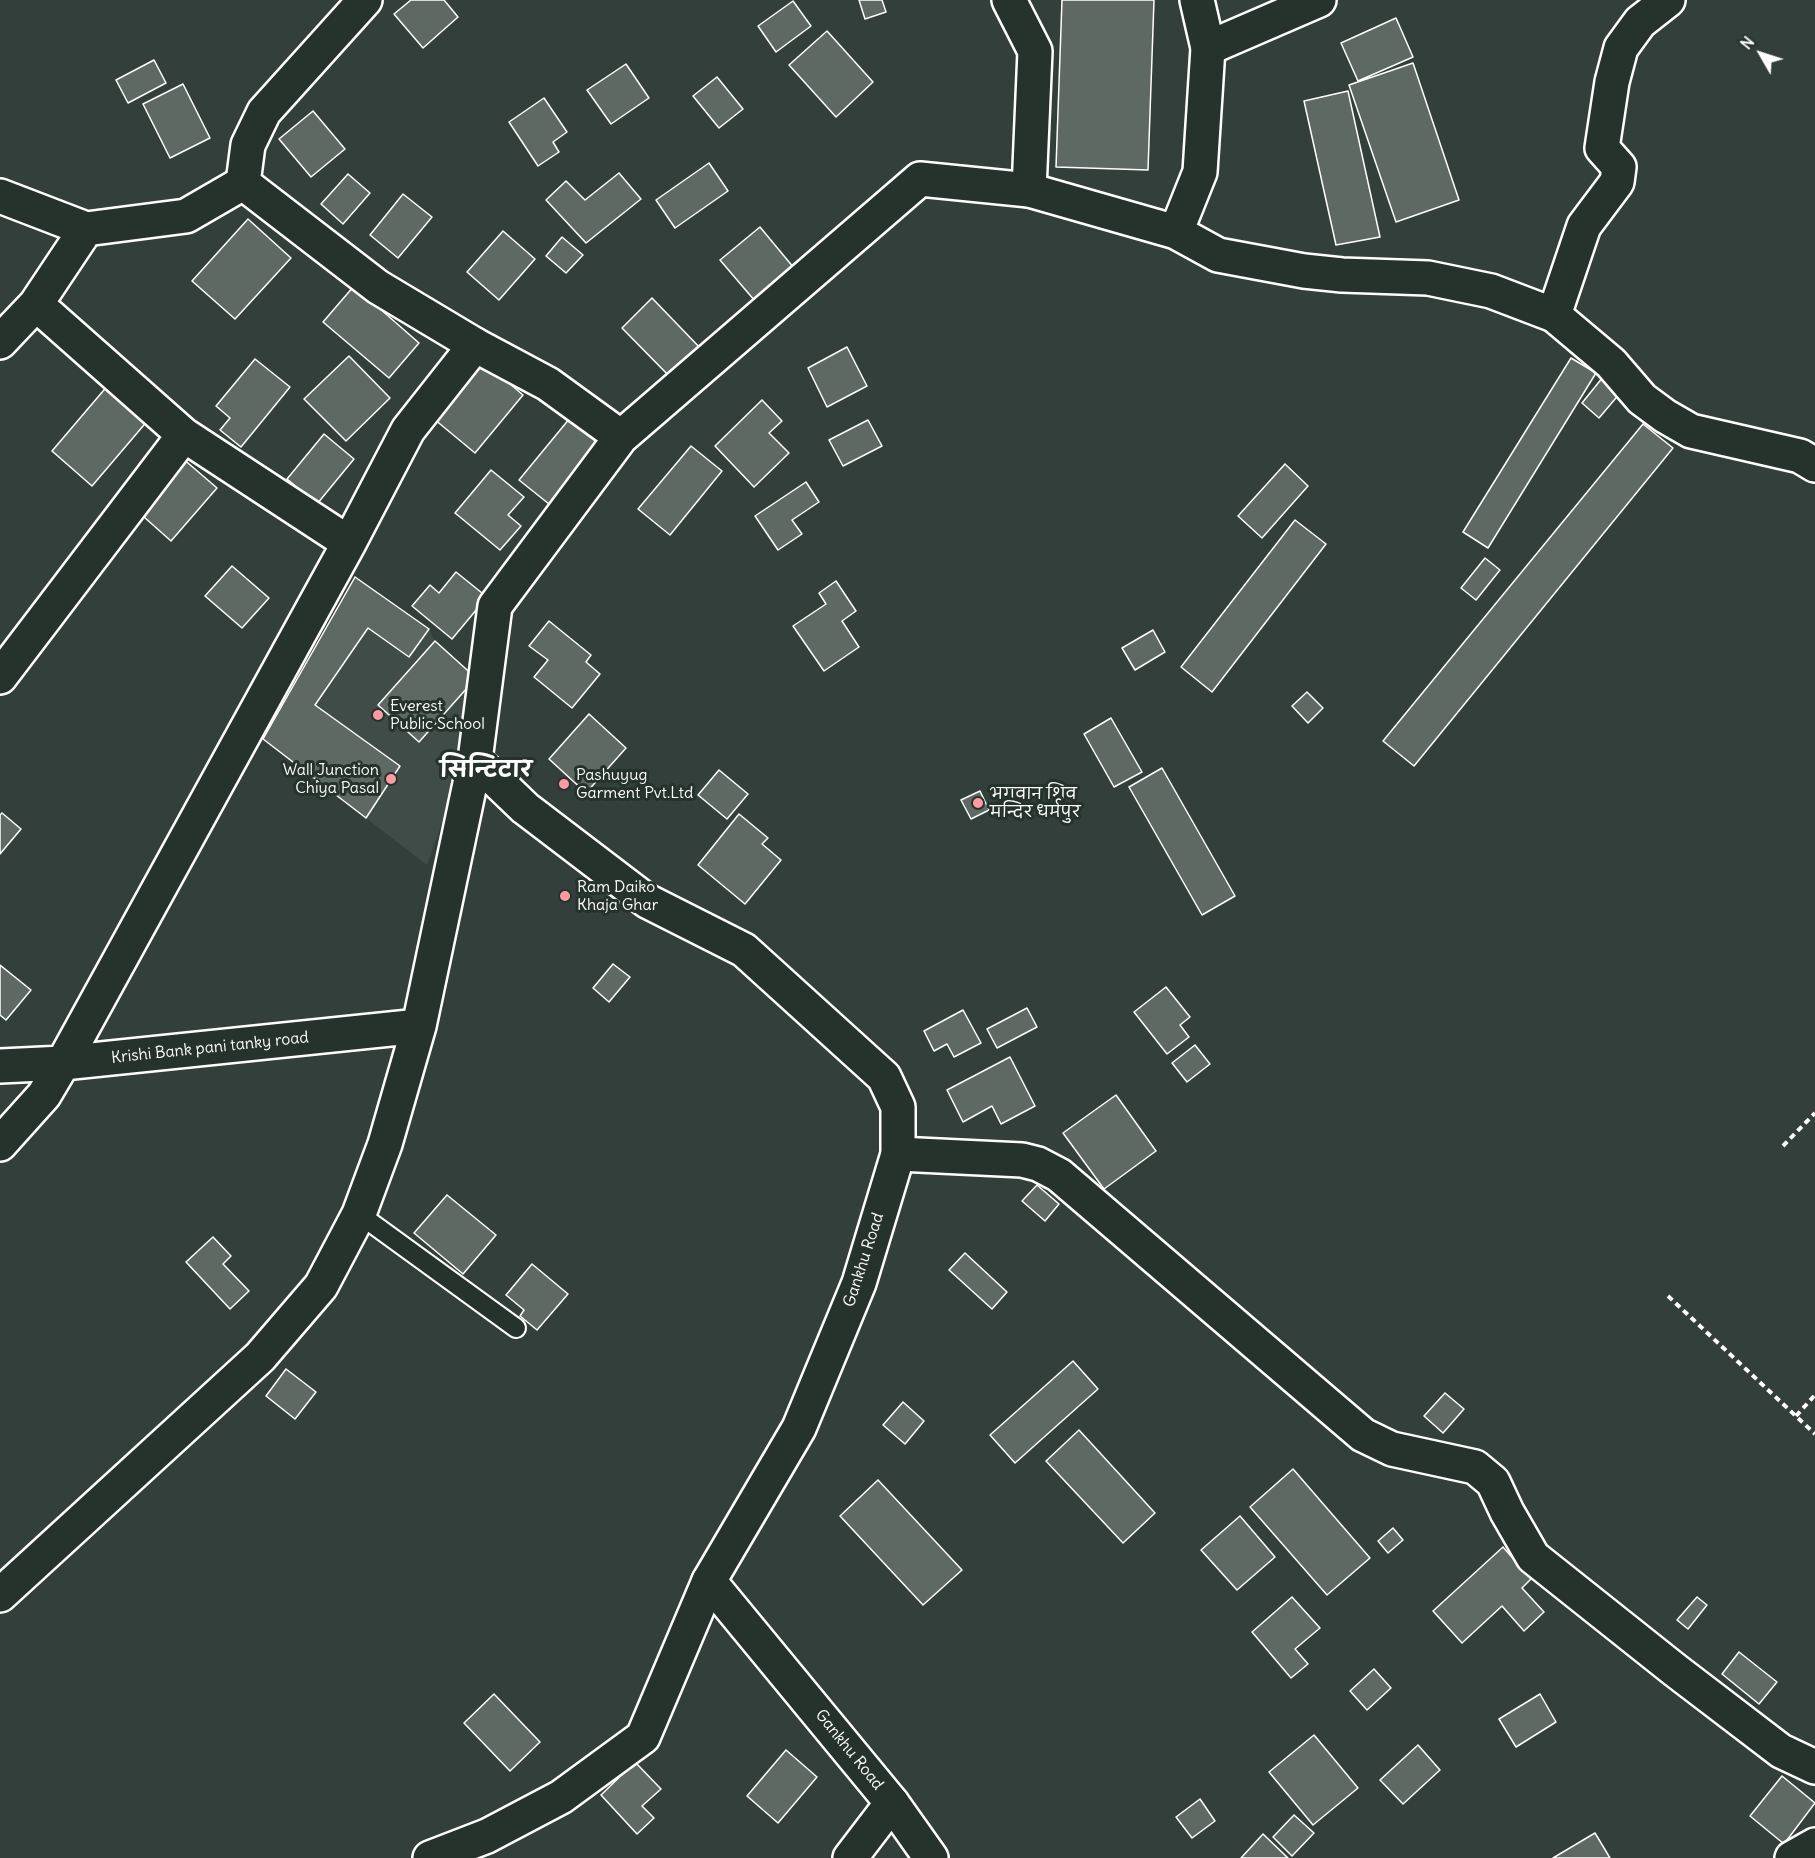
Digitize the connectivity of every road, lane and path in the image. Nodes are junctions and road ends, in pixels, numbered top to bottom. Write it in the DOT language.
graph roads {
  1 [pos="365,0"];
  2 [pos="1009,0"];
  3 [pos="1197,0"];
  4 [pos="1319,0"];
  5 [pos="1668,0"];
  6 [pos="1208,48"];
  7 [pos="243,183"];
  8 [pos="1029,190"];
  9 [pos="0,196"];
  10 [pos="86,229"];
  11 [pos="1176,232"];
  12 [pos="36,304"];
  13 [pos="1554,315"];
  14 [pos="0,342"];
  15 [pos="475,345"];
  16 [pos="184,435"];
  17 [pos="621,437"];
  18 [pos="1815,465"];
  19 [pos="349,543"];
  20 [pos="0,677"];
  21 [pos="475,760"];
  22 [pos="419,1026"];
  23 [pos="63,1063"];
  24 [pos="0,1066"];
  25 [pos="1815,1113"];
  26 [pos="0,1144"];
  27 [pos="1783,1146"];
  28 [pos="898,1154"];
  29 [pos="359,1214"];
  30 [pos="1668,1296"];
  31 [pos="516,1328"];
  32 [pos="1815,1395"];
  33 [pos="1796,1416"];
  34 [pos="1815,1434"];
  35 [pos="710,1581"];
  36 [pos="0,1595"];
  37 [pos="1815,1767"];
  38 [pos="892,1803"];
  39 [pos="1815,1845"];
  40 [pos="430,1858"];
  41 [pos="850,1858"];
  42 [pos="931,1858"];
  43 [pos="1792,1858"];
  1 -- 7 [label="street"];
  2 -- 8 [label="street"];
  3 -- 6 [label="street"];
  4 -- 6 [label="street"];
  5 -- 13 [label="street"];
  6 -- 11 [label="street"];
  7 -- 10 [label="street"];
  7 -- 15 [label="street"];
  8 -- 11 [label="street"];
  8 -- 17 [label="street"];
  9 -- 10 [label="street"];
  10 -- 12 [label="street"];
  11 -- 13 [label="street"];
  12 -- 14 [label="street"];
  12 -- 16 [label="street"];
  13 -- 18 [label="street"];
  15 -- 17 [label="street"];
  15 -- 19 [label="street"];
  16 -- 19 [label="street"];
  16 -- 20 [label="street"];
  17 -- 21 [label="street"];
  19 -- 23 [label="street"];
  21 -- 22 [label="street"];
  21 -- 28 [label="street, Gankhu Road"];
  22 -- 23 [label="street, Krishi Bank pani tanky road"];
  22 -- 29 [label="street"];
  23 -- 24 [label="street, Krishi Bank pani tanky road"];
  23 -- 26 [label="street"];
  25 -- 27 [label="path"];
  28 -- 35 [label="street, Gankhu Road"];
  28 -- 37 [label="street"];
  29 -- 31 [label="lane"];
  29 -- 36 [label="street"];
  30 -- 33 [label="path"];
  32 -- 33 [label="path"];
  33 -- 34 [label="path"];
  35 -- 38 [label="street, Gankhu Road"];
  35 -- 40 [label="street"];
  38 -- 41 [label="street"];
  38 -- 42 [label="street, Gankhu Road"];
  39 -- 43 [label="street"];
}
